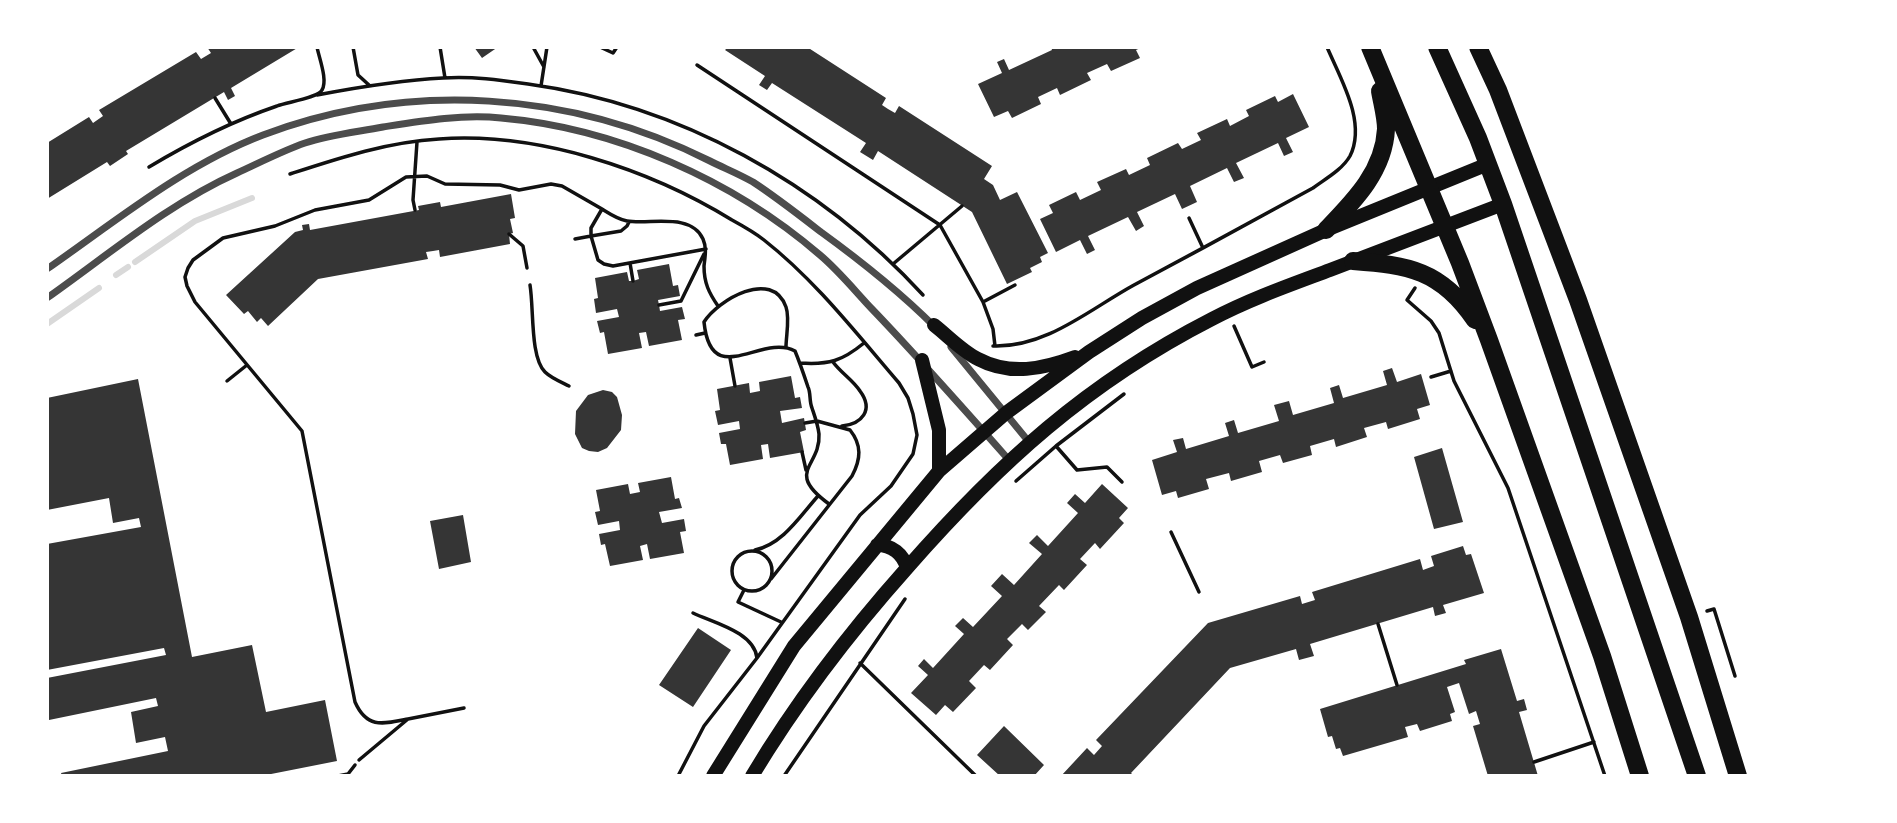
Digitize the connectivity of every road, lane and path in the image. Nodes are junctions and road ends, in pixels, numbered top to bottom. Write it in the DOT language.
graph roads {
  1 [pos="317,47"];
  2 [pos="352,47"];
  3 [pos="440,47"];
  4 [pos="533,47"];
  5 [pos="547,47"];
  6 [pos="600,47"];
  7 [pos="617,47"];
  8 [pos="1327,47"];
  9 [pos="1437,47"];
  10 [pos="1478,47"];
  11 [pos="1373,55"];
  12 [pos="697,65"];
  13 [pos="544,67"];
  14 [pos="444,78"];
  15 [pos="370,85"];
  16 [pos="541,86"];
  17 [pos="215,98"];
  18 [pos="232,124"];
  19 [pos="417,142"];
  20 [pos="1488,164"];
  21 [pos="149,167"];
  22 [pos="290,174"];
  23 [pos="416,175"];
  24 [pos="506,186"];
  25 [pos="1428,188"];
  26 [pos="508,194"];
  27 [pos="1503,204"];
  28 [pos="962,206"];
  29 [pos="602,209"];
  30 [pos="415,210"];
  31 [pos="1189,218"];
  32 [pos="629,222"];
  33 [pos="940,225"];
  34 [pos="1444,226"];
  35 [pos="1326,230"];
  36 [pos="509,234"];
  37 [pos="591,236"];
  38 [pos="575,239"];
  39 [pos="1203,248"];
  40 [pos="706,249"];
  41 [pos="1353,261"];
  42 [pos="630,263"];
  43 [pos="893,264"];
  44 [pos="527,268"];
  45 [pos="47,269"];
  46 [pos="633,281"];
  47 [pos="530,285"];
  48 [pos="1015,285"];
  49 [pos="1413,292"];
  50 [pos="47,298"];
  51 [pos="983,302"];
  52 [pos="659,305"];
  53 [pos="718,306"];
  54 [pos="934,326"];
  55 [pos="1226,329"];
  56 [pos="705,333"];
  57 [pos="696,335"];
  58 [pos="1489,340"];
  59 [pos="864,343"];
  60 [pos="786,347"];
  61 [pos="1089,352"];
  62 [pos="730,358"];
  63 [pos="922,360"];
  64 [pos="833,362"];
  65 [pos="1264,362"];
  66 [pos="800,363"];
  67 [pos="247,365"];
  68 [pos="1451,371"];
  69 [pos="1431,377"];
  70 [pos="227,381"];
  71 [pos="569,386"];
  72 [pos="735,386"];
  73 [pos="1133,387"];
  74 [pos="1006,413"];
  75 [pos="817,421"];
  76 [pos="805,423"];
  77 [pos="840,426"];
  78 [pos="984,432"];
  79 [pos="1029,442"];
  80 [pos="1056,446"];
  81 [pos="802,452"];
  82 [pos="1009,460"];
  83 [pos="939,471"];
  84 [pos="806,472"];
  85 [pos="1122,482"];
  86 [pos="1010,487"];
  87 [pos="818,495"];
  88 [pos="830,504"];
  89 [pos="1171,532"];
  90 [pos="877,545"];
  91 [pos="749,551"];
  92 [pos="907,568"];
  93 [pos="771,579"];
  94 [pos="744,590"];
  95 [pos="911,591"];
  96 [pos="1199,592"];
  97 [pos="1714,609"];
  98 [pos="693,613"];
  99 [pos="782,622"];
  100 [pos="1378,624"];
  101 [pos="757,658"];
  102 [pos="860,663"];
  103 [pos="1735,676"];
  104 [pos="1397,685"];
  105 [pos="464,708"];
  106 [pos="408,719"];
  107 [pos="1594,742"];
  108 [pos="359,760"];
  109 [pos="1534,762"];
  110 [pos="355,765"];
  111 [pos="350,775"];
  112 [pos="338,776"];
  113 [pos="678,776"];
  114 [pos="713,776"];
  115 [pos="752,776"];
  116 [pos="784,776"];
  117 [pos="975,776"];
  118 [pos="1605,776"];
  119 [pos="1640,776"];
  120 [pos="1697,776"];
  121 [pos="1738,776"];
  1 -- 18 [label="path"];
  2 -- 15 [label="path"];
  3 -- 14 [label="path"];
  4 -- 13 [label="path"];
  5 -- 13 [label="path"];
  6 -- 7 [label="path"];
  8 -- 39 [label="path"];
  9 -- 20 [label="main road"];
  10 -- 121 [label="main road"];
  11 -- 25 [label="main road"];
  11 -- 35 [label="main road"];
  12 -- 33 [label="path"];
  13 -- 16 [label="path"];
  17 -- 18 [label="path"];
  18 -- 21 [label="path"];
  19 -- 22 [label="path"];
  19 -- 23 [label="path"];
  19 -- 59 [label="path"];
  20 -- 25 [label="main road"];
  20 -- 27 [label="main road"];
  23 -- 24 [label="path"];
  23 -- 30 [label="path"];
  23 -- 67 [label="path"];
  24 -- 26 [label="path"];
  24 -- 29 [label="path"];
  25 -- 34 [label="main road"];
  25 -- 35 [label="main road"];
  27 -- 34 [label="main road"];
  27 -- 120 [label="main road"];
  28 -- 33 [label="path"];
  29 -- 32 [label="path"];
  29 -- 37 [label="path"];
  31 -- 39 [label="path"];
  32 -- 37 [label="path"];
  32 -- 40 [label="path"];
  33 -- 43 [label="path"];
  33 -- 51 [label="path"];
  34 -- 41 [label="main road"];
  34 -- 58 [label="main road"];
  35 -- 61 [label="main road"];
  36 -- 44 [label="path"];
  37 -- 38 [label="path"];
  37 -- 42 [label="path"];
  39 -- 51 [label="path"];
  40 -- 42 [label="path"];
  40 -- 52 [label="path"];
  40 -- 53 [label="path"];
  41 -- 58 [label="main road"];
  41 -- 79 [label="main road"];
  42 -- 46 [label="path"];
  45 -- 54 [label="street"];
  47 -- 71 [label="path"];
  48 -- 51 [label="path"];
  49 -- 68 [label="path"];
  50 -- 63 [label="street"];
  53 -- 56 [label="path"];
  53 -- 60 [label="path"];
  54 -- 61 [label="main road"];
  54 -- 74 [label="street"];
  55 -- 65 [label="path"];
  56 -- 57 [label="path"];
  56 -- 62 [label="path"];
  58 -- 119 [label="main road"];
  59 -- 64 [label="path"];
  59 -- 99 [label="path"];
  60 -- 62 [label="path"];
  60 -- 66 [label="path"];
  61 -- 74 [label="main road"];
  62 -- 72 [label="path"];
  63 -- 78 [label="street"];
  63 -- 83 [label="main road"];
  64 -- 66 [label="path"];
  64 -- 77 [label="path"];
  66 -- 75 [label="path"];
  67 -- 70 [label="path"];
  67 -- 106 [label="path"];
  68 -- 69 [label="path"];
  68 -- 107 [label="path"];
  73 -- 80 [label="path"];
  74 -- 78 [label="main road"];
  74 -- 79 [label="street"];
  75 -- 76 [label="path"];
  75 -- 77 [label="path"];
  75 -- 84 [label="path"];
  77 -- 88 [label="path"];
  78 -- 82 [label="street"];
  78 -- 83 [label="main road"];
  79 -- 82 [label="main road"];
  80 -- 85 [label="path"];
  80 -- 86 [label="path"];
  81 -- 84 [label="path"];
  82 -- 92 [label="main road"];
  83 -- 90 [label="main road"];
  84 -- 87 [label="path"];
  87 -- 88 [label="path"];
  87 -- 91 [label="path"];
  88 -- 93 [label="path"];
  89 -- 96 [label="path"];
  90 -- 92 [label="main road"];
  90 -- 114 [label="main road"];
  91 -- 93 [label="path"];
  91 -- 94 [label="path"];
  92 -- 115 [label="main road"];
  93 -- 94 [label="path"];
  94 -- 99 [label="path"];
  95 -- 102 [label="path"];
  97 -- 103 [label="path"];
  98 -- 101 [label="path"];
  99 -- 101 [label="path"];
  100 -- 104 [label="path"];
  101 -- 113 [label="path"];
  102 -- 116 [label="path"];
  102 -- 117 [label="path"];
  105 -- 106 [label="path"];
  106 -- 108 [label="path"];
  107 -- 109 [label="path"];
  107 -- 118 [label="path"];
  110 -- 111 [label="path"];
  111 -- 112 [label="path"];
}
